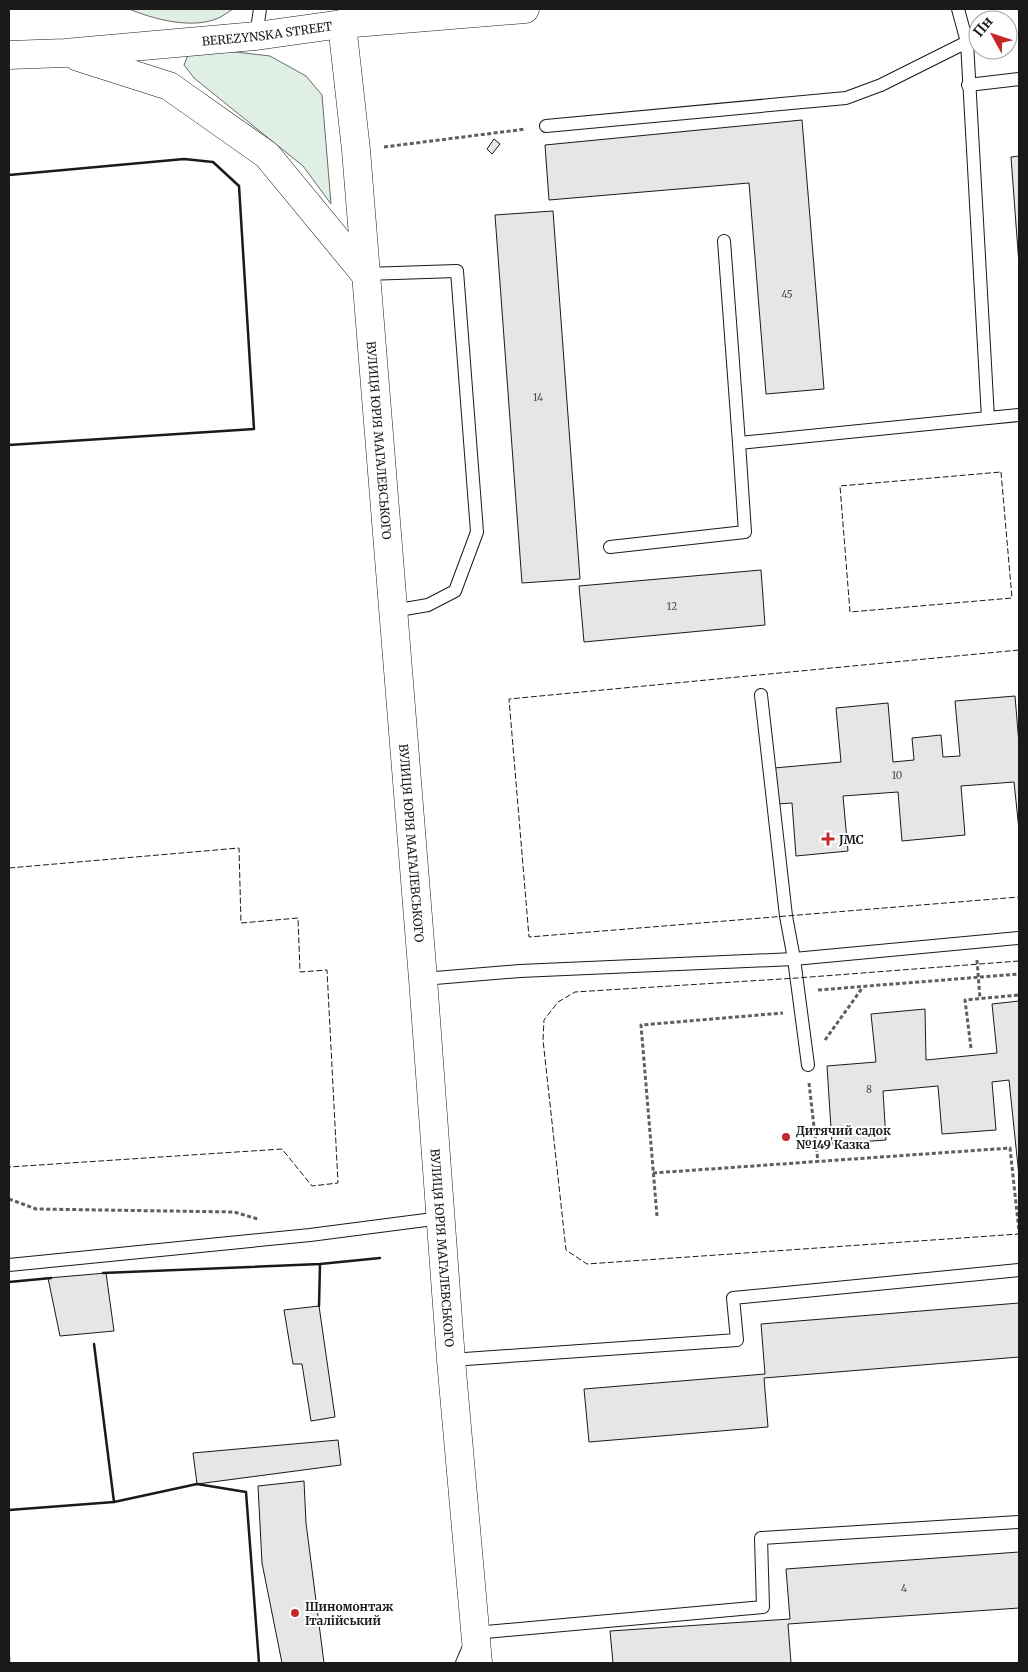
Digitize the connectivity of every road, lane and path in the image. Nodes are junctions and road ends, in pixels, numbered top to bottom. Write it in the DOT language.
graph roads {
  1 [pos="260,9"];
  2 [pos="518,9"];
  3 [pos="525,9"];
  4 [pos="958,9"];
  5 [pos="342,24"];
  6 [pos="256,36"];
  7 [pos="967,42"];
  8 [pos="65,53"];
  9 [pos="9,55"];
  10 [pos="1019,79"];
  11 [pos="968,85"];
  12 [pos="546,126"];
  13 [pos="356,150"];
  14 [pos="724,241"];
  15 [pos="365,274"];
  16 [pos="1019,415"];
  17 [pos="988,418"];
  18 [pos="739,444"];
  19 [pos="610,546"];
  20 [pos="392,612"];
  21 [pos="761,695"];
  22 [pos="1019,938"];
  23 [pos="976,942"];
  24 [pos="794,959"];
  25 [pos="1019,974"];
  26 [pos="978,977"];
  27 [pos="423,979"];
  28 [pos="863,987"];
  29 [pos="799,992"];
  30 [pos="1019,995"];
  31 [pos="980,999"];
  32 [pos="801,1012"];
  33 [pos="971,1048"];
  34 [pos="808,1065"];
  35 [pos="818,1162"];
  36 [pos="653,1173"];
  37 [pos="9,1199"];
  38 [pos="657,1216"];
  39 [pos="441,1218"];
  40 [pos="263,1220"];
  41 [pos="1019,1230"];
  42 [pos="9,1266"];
  43 [pos="1019,1270"];
  44 [pos="451,1360"];
  45 [pos="1019,1522"];
  46 [pos="475,1633"];
  47 [pos="462,1663"];
  48 [pos="478,1663"];
  1 -- 6 [label="lane"];
  2 -- 3 [label="street, BEREZYNSKA STREET"];
  2 -- 5 [label="street, BEREZYNSKA STREET"];
  4 -- 7 [label="lane"];
  5 -- 6 [label="street, BEREZYNSKA STREET"];
  5 -- 13 [label="street, ВУЛИЦЯ ЮРІЯ МАГАЛЕВСЬКОГО"];
  6 -- 8 [label="street, BEREZYNSKA STREET"];
  7 -- 11 [label="lane"];
  7 -- 12 [label="lane"];
  8 -- 9 [label="street, BEREZYNSKA STREET"];
  8 -- 15 [label="street"];
  10 -- 11 [label="lane"];
  11 -- 17 [label="lane"];
  12 -- 13 [label="path"];
  13 -- 15 [label="street, ВУЛИЦЯ ЮРІЯ МАГАЛЕВСЬКОГО"];
  14 -- 18 [label="lane"];
  15 -- 20 [label="street, ВУЛИЦЯ ЮРІЯ МАГАЛЕВСЬКОГО"];
  15 -- 20 [label="lane"];
  16 -- 17 [label="lane"];
  17 -- 18 [label="lane"];
  18 -- 19 [label="lane"];
  20 -- 27 [label="street, ВУЛИЦЯ ЮРІЯ МАГАЛЕВСЬКОГО"];
  21 -- 24 [label="lane"];
  22 -- 23 [label="lane"];
  23 -- 24 [label="lane"];
  23 -- 26 [label="path"];
  24 -- 27 [label="lane"];
  24 -- 29 [label="lane"];
  25 -- 26 [label="path"];
  26 -- 28 [label="path"];
  26 -- 31 [label="path"];
  27 -- 39 [label="street, ВУЛИЦЯ ЮРІЯ МАГАЛЕВСЬКОГО"];
  28 -- 29 [label="path"];
  28 -- 34 [label="path"];
  29 -- 32 [label="lane"];
  30 -- 31 [label="path"];
  31 -- 33 [label="path"];
  32 -- 34 [label="lane"];
  32 -- 36 [label="path"];
  34 -- 35 [label="path"];
  35 -- 36 [label="path"];
  35 -- 41 [label="path"];
  36 -- 38 [label="path"];
  37 -- 40 [label="path"];
  39 -- 42 [label="lane"];
  39 -- 44 [label="street, ВУЛИЦЯ ЮРІЯ МАГАЛЕВСЬКОГО"];
  43 -- 44 [label="lane"];
  44 -- 46 [label="street, ВУЛИЦЯ ЮРІЯ МАГАЛЕВСЬКОГО"];
  45 -- 46 [label="lane"];
  46 -- 47 [label="lane"];
  46 -- 48 [label="street, ВУЛИЦЯ ЮРІЯ МАГАЛЕВСЬКОГО"];
}
